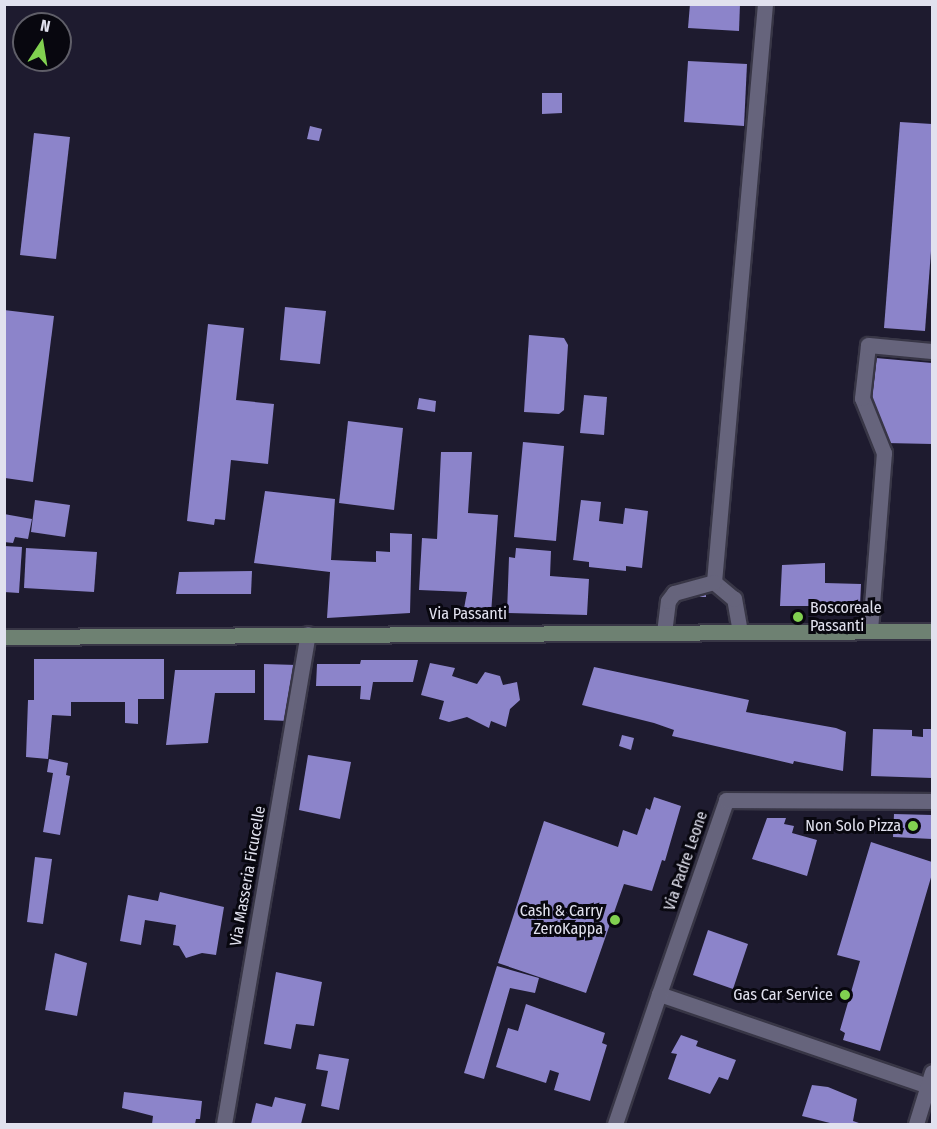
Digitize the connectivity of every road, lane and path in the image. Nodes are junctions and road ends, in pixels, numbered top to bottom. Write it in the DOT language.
graph roads {
  1 [pos="765,4"];
  2 [pos="933,351"];
  3 [pos="714,582"];
  4 [pos="870,630"];
  5 [pos="933,630"];
  6 [pos="740,632"];
  7 [pos="664,633"];
  8 [pos="308,634"];
  9 [pos="4,637"];
  10 [pos="933,801"];
  11 [pos="659,994"];
  12 [pos="931,1079"];
  13 [pos="224,1125"];
  14 [pos="615,1125"];
  15 [pos="916,1125"];
  1 -- 3 [label="street"];
  2 -- 4 [label="street"];
  3 -- 6 [label="street"];
  3 -- 7 [label="street"];
  4 -- 5 [label="main road, Via Passanti"];
  4 -- 6 [label="main road, Via Passanti"];
  6 -- 7 [label="main road, Via Passanti"];
  7 -- 8 [label="main road, Via Passanti"];
  8 -- 9 [label="main road, Via Passanti"];
  8 -- 13 [label="street, Via Masseria Ficucelle"];
  10 -- 11 [label="street, Via Padre Leone"];
  11 -- 12 [label="street"];
  11 -- 14 [label="street, Via Padre Leone"];
  12 -- 15 [label="street"];
}
